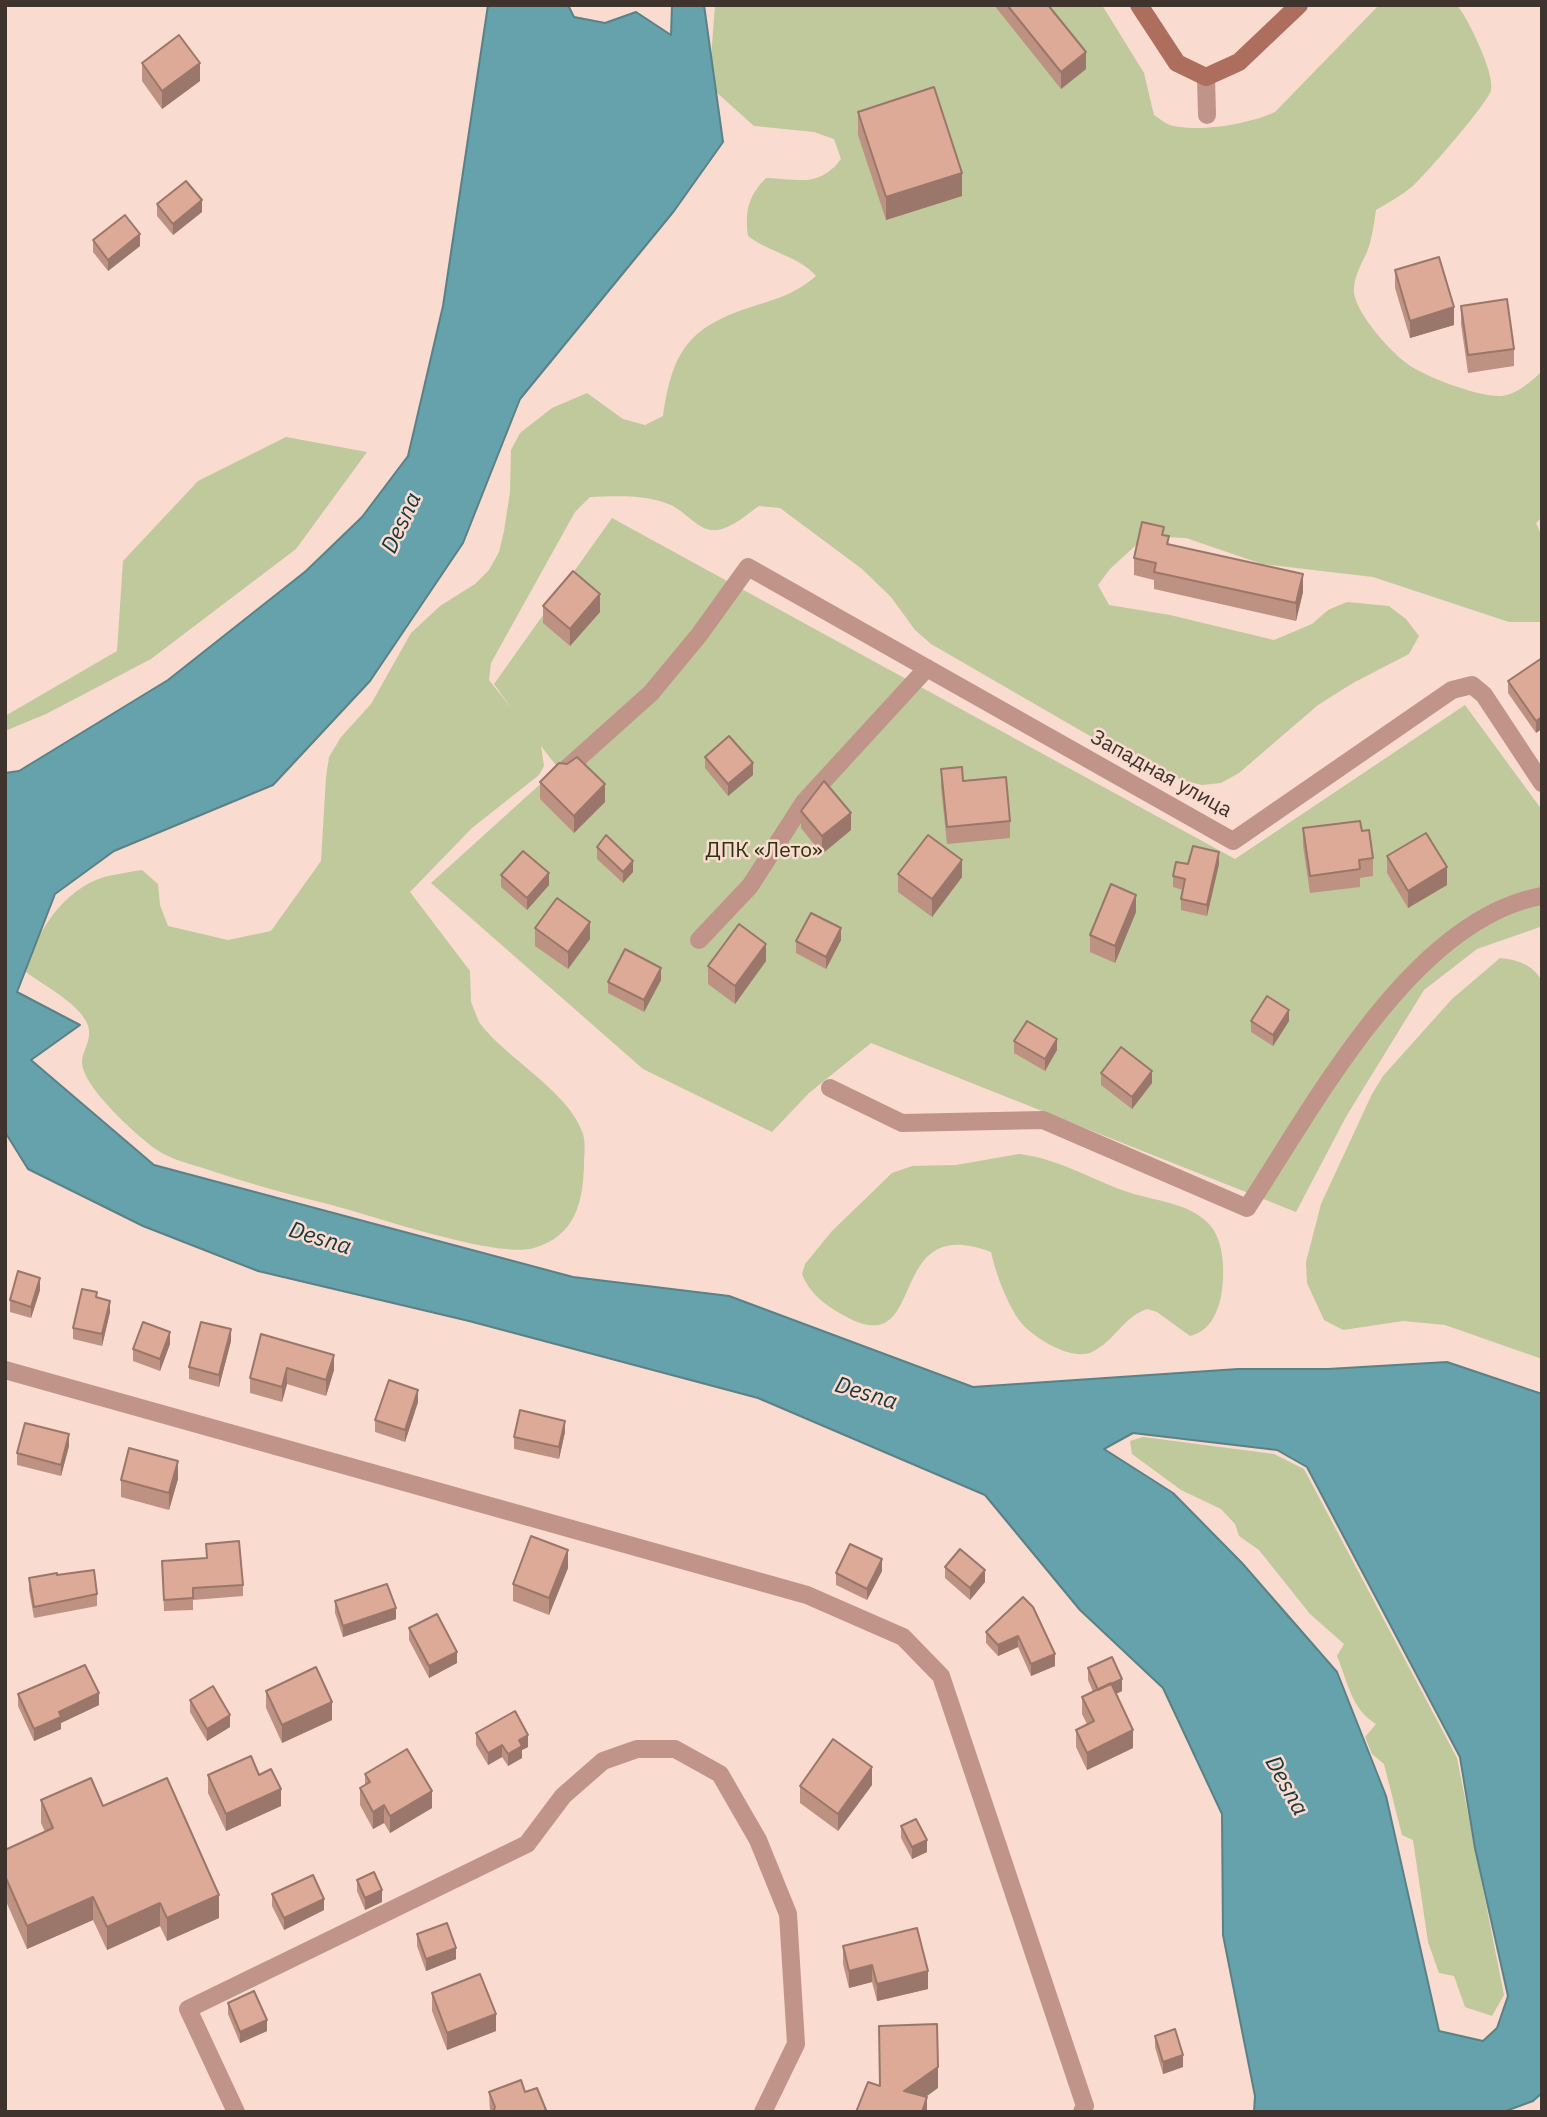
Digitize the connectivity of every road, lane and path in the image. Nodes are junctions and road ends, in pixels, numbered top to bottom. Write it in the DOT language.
graph roads {
  1 [pos="1139,5"];
  2 [pos="1299,5"];
  3 [pos="1206,77"];
  4 [pos="1207,116"];
  5 [pos="927,668"];
  6 [pos="564,771"];
  7 [pos="1542,783"];
  8 [pos="1542,896"];
  9 [pos="699,940"];
  10 [pos="830,1088"];
  11 [pos="5,1370"];
  12 [pos="236,2112"];
  13 [pos="763,2112"];
  14 [pos="1082,2112"];
  1 -- 3 [label="street"];
  2 -- 3 [label="street"];
  3 -- 4 [label="street"];
  5 -- 6 [label="street, Западная улица"];
  5 -- 7 [label="street, Западная улица"];
  5 -- 9 [label="street"];
  8 -- 10 [label="street"];
  11 -- 14 [label="street"];
  12 -- 13 [label="street"];
}
